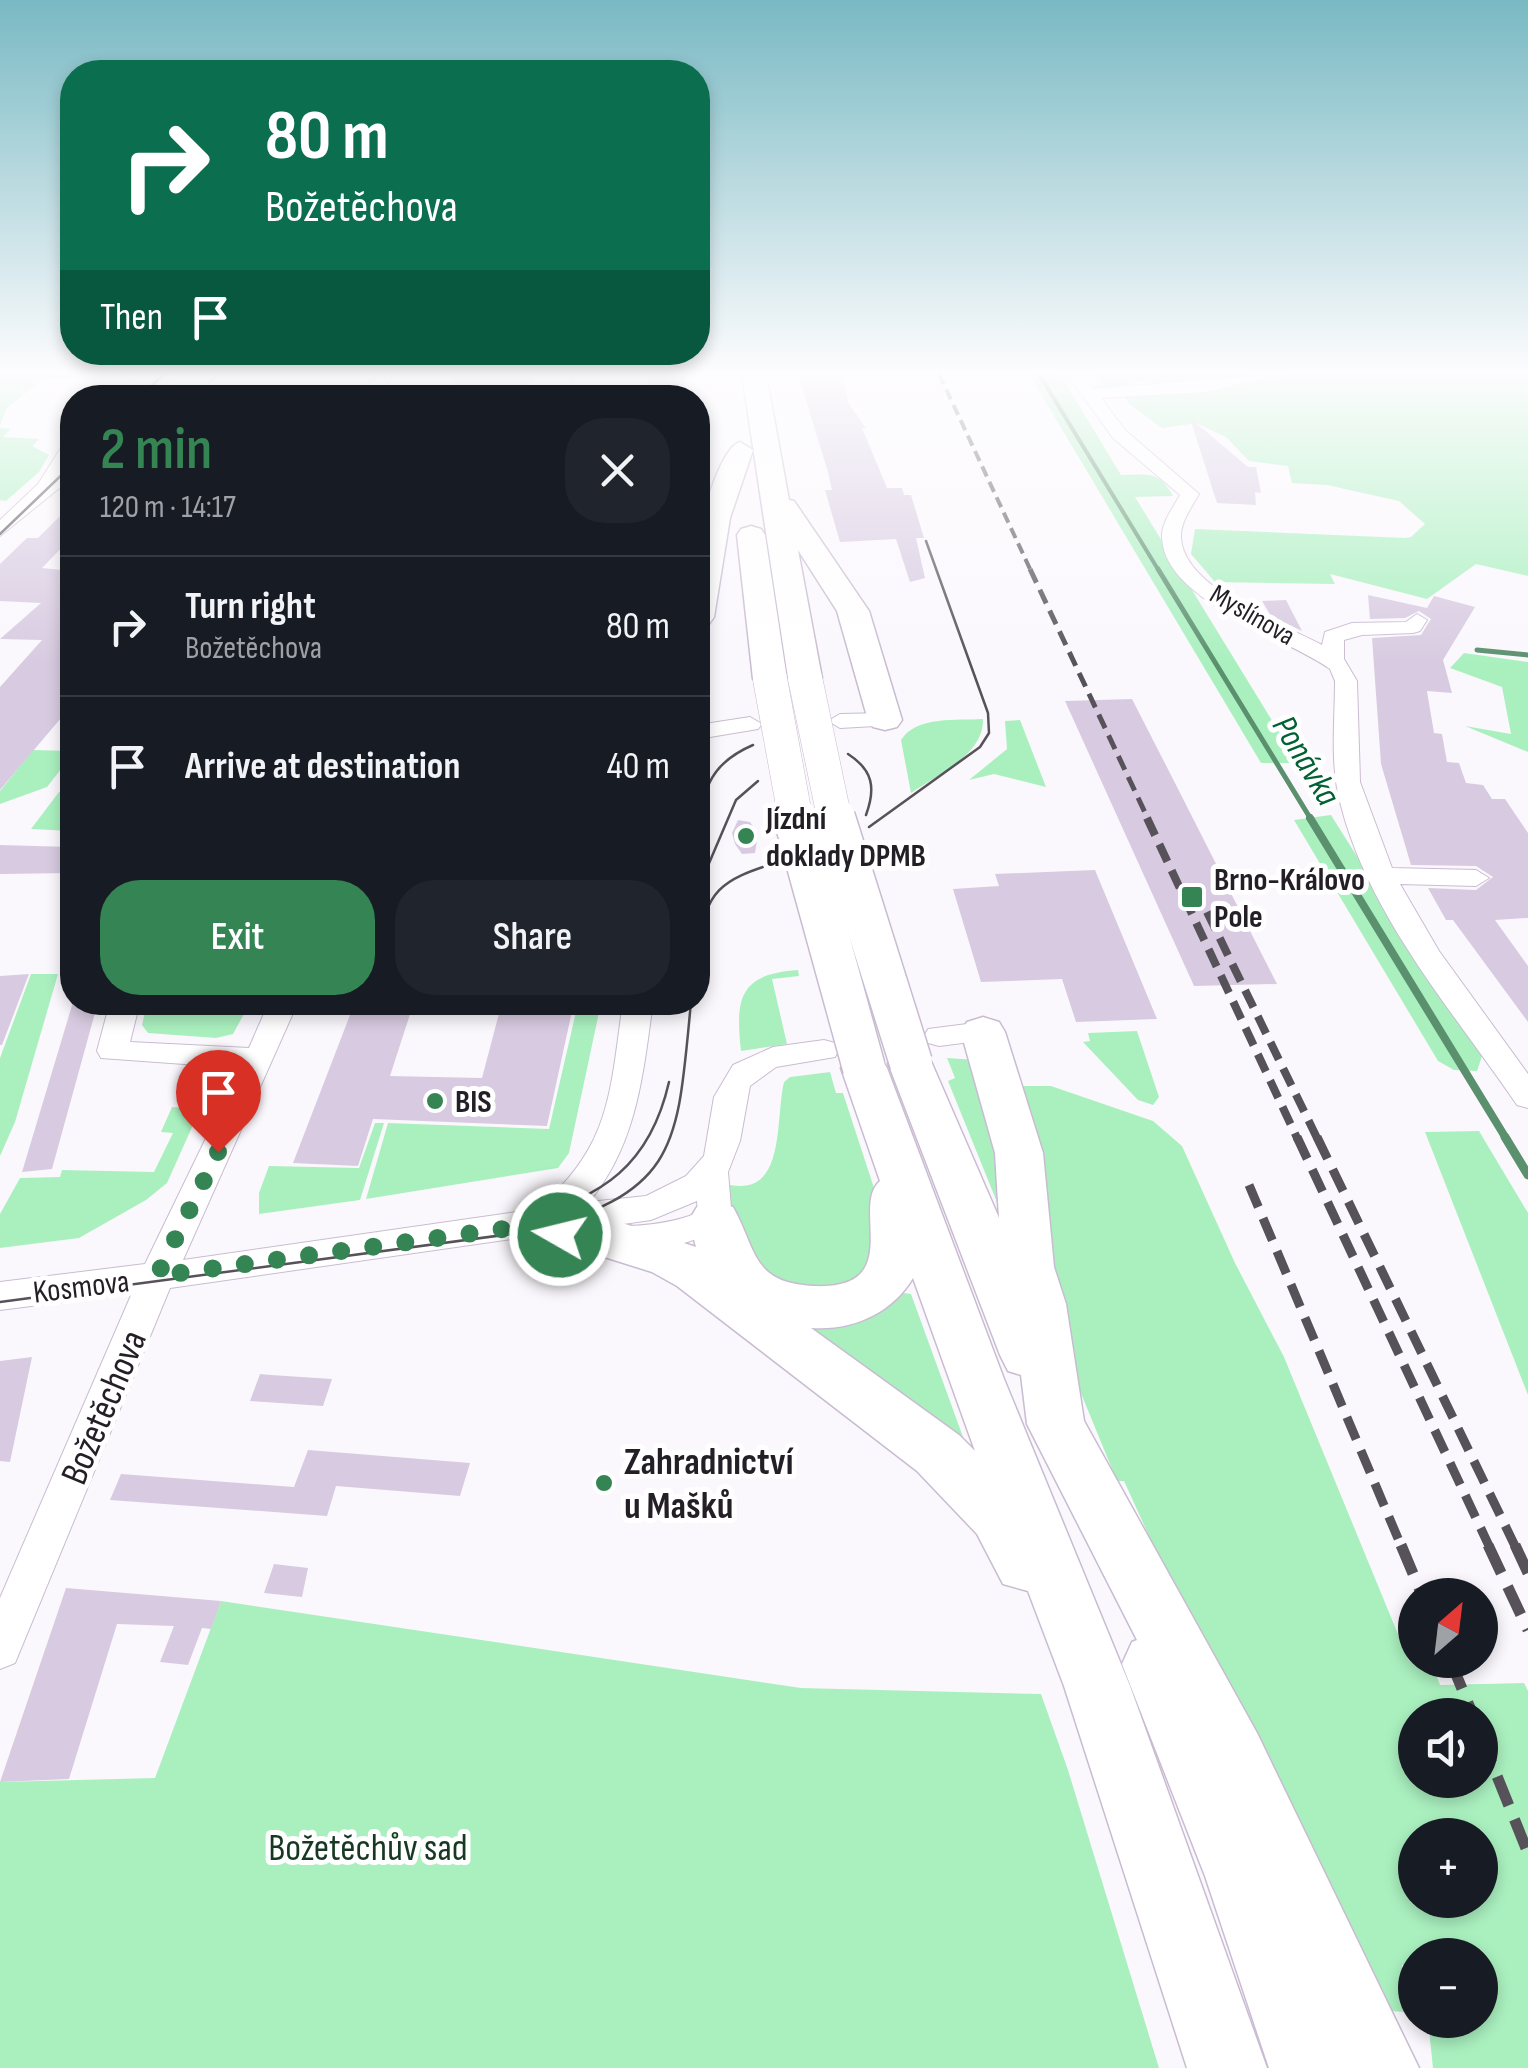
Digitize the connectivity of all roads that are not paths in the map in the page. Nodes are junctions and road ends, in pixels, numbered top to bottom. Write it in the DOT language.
graph roads {
  1 [pos="56,471"];
  2 [pos="728,471"];
  3 [pos="746,471"];
  4 [pos="770,471"];
  5 [pos="1162,471"];
  6 [pos="60,478"];
  7 [pos="46,488"];
  8 [pos="773,490"];
  9 [pos="0,530"];
  10 [pos="710,551"];
  11 [pos="1415,628"];
  12 [pos="1333,659"];
  13 [pos="787,679"];
  14 [pos="885,720"];
  15 [pos="840,721"];
  16 [pos="750,724"];
  17 [pos="710,730"];
  18 [pos="1382,876"];
  19 [pos="1476,878"];
  20 [pos="121,1015"];
  21 [pos="279,1015"];
  22 [pos="636,1015"];
  23 [pos="904,1050"];
  24 [pos="260,1059"];
  25 [pos="1528,1097"];
  26 [pos="888,1138"];
  27 [pos="713,1197"];
  28 [pos="530,1224"];
  29 [pos="616,1241"];
  30 [pos="157,1276"];
  31 [pos="0,1296"];
  32 [pos="1056,1424"];
  33 [pos="0,1648"];
  34 [pos="1097,1686"];
  35 [pos="1227,2068"];
  36 [pos="1309,2068"];
  37 [pos="1379,2068"];
  1 -- 7 [label="street"];
  2 -- 10 [label="highway"];
  3 -- 13 [label="highway"];
  4 -- 8 [label="highway"];
  5 -- 12 [label="street, Myslínova"];
  6 -- 7 [label="street"];
  7 -- 9 [label="street"];
  8 -- 13 [label="highway"];
  8 -- 14 [label="highway"];
  11 -- 12 [label="street, Myslínova"];
  12 -- 18 [label="street, Myslínova"];
  13 -- 23 [label="highway, bridge"];
  14 -- 15 [label="street"];
  16 -- 17 [label="street"];
  18 -- 19 [label="street"];
  18 -- 25 [label="street, Myslínova"];
  20 -- 24 [label="street"];
  21 -- 24 [label="street, Božetěchova"];
  22 -- 28 [label="street"];
  23 -- 26 [label="highway"];
  23 -- 27 [label="street"];
  23 -- 32 [label="highway"];
  23 -- 32 [label="highway"];
  24 -- 30 [label="street, Božetěchova"];
  26 -- 27 [label="highway"];
  26 -- 34 [label="highway"];
  27 -- 28 [label="street"];
  27 -- 29 [label="street"];
  28 -- 29 [label="street"];
  28 -- 30 [label="street, Kosmova"];
  29 -- 34 [label="highway"];
  30 -- 31 [label="street, Kosmova"];
  30 -- 33 [label="street, Božetěchova"];
  32 -- 36 [label="highway"];
  32 -- 37 [label="highway"];
  34 -- 35 [label="highway"];
}
